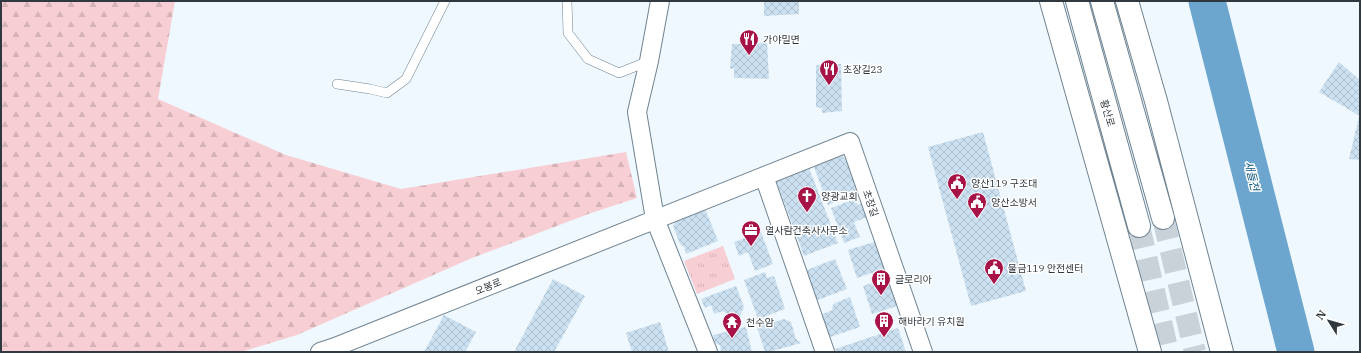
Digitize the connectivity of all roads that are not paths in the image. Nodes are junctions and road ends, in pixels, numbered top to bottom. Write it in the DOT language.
graph roads {
  1 [pos="444,1"];
  2 [pos="567,1"];
  3 [pos="660,1"];
  4 [pos="1051,1"];
  5 [pos="1077,1"];
  6 [pos="1102,1"];
  7 [pos="1127,1"];
  8 [pos="649,61"];
  9 [pos="337,84"];
  10 [pos="764,176"];
  11 [pos="1163,218"];
  12 [pos="655,219"];
  13 [pos="1139,226"];
  14 [pos="320,352"];
  15 [pos="708,352"];
  16 [pos="825,352"];
  17 [pos="923,352"];
  18 [pos="1150,352"];
  19 [pos="1222,352"];
  1 -- 9 [label="lane"];
  2 -- 8 [label="lane"];
  3 -- 8 [label="street"];
  4 -- 18 [label="main road"];
  5 -- 13 [label="main road, 황산로"];
  6 -- 11 [label="main road"];
  7 -- 19 [label="main road"];
  8 -- 12 [label="street"];
  10 -- 12 [label="street, 초장길"];
  10 -- 16 [label="street"];
  10 -- 17 [label="street, 초장길"];
  12 -- 14 [label="street, 오봉로"];
  12 -- 15 [label="street"];
}
